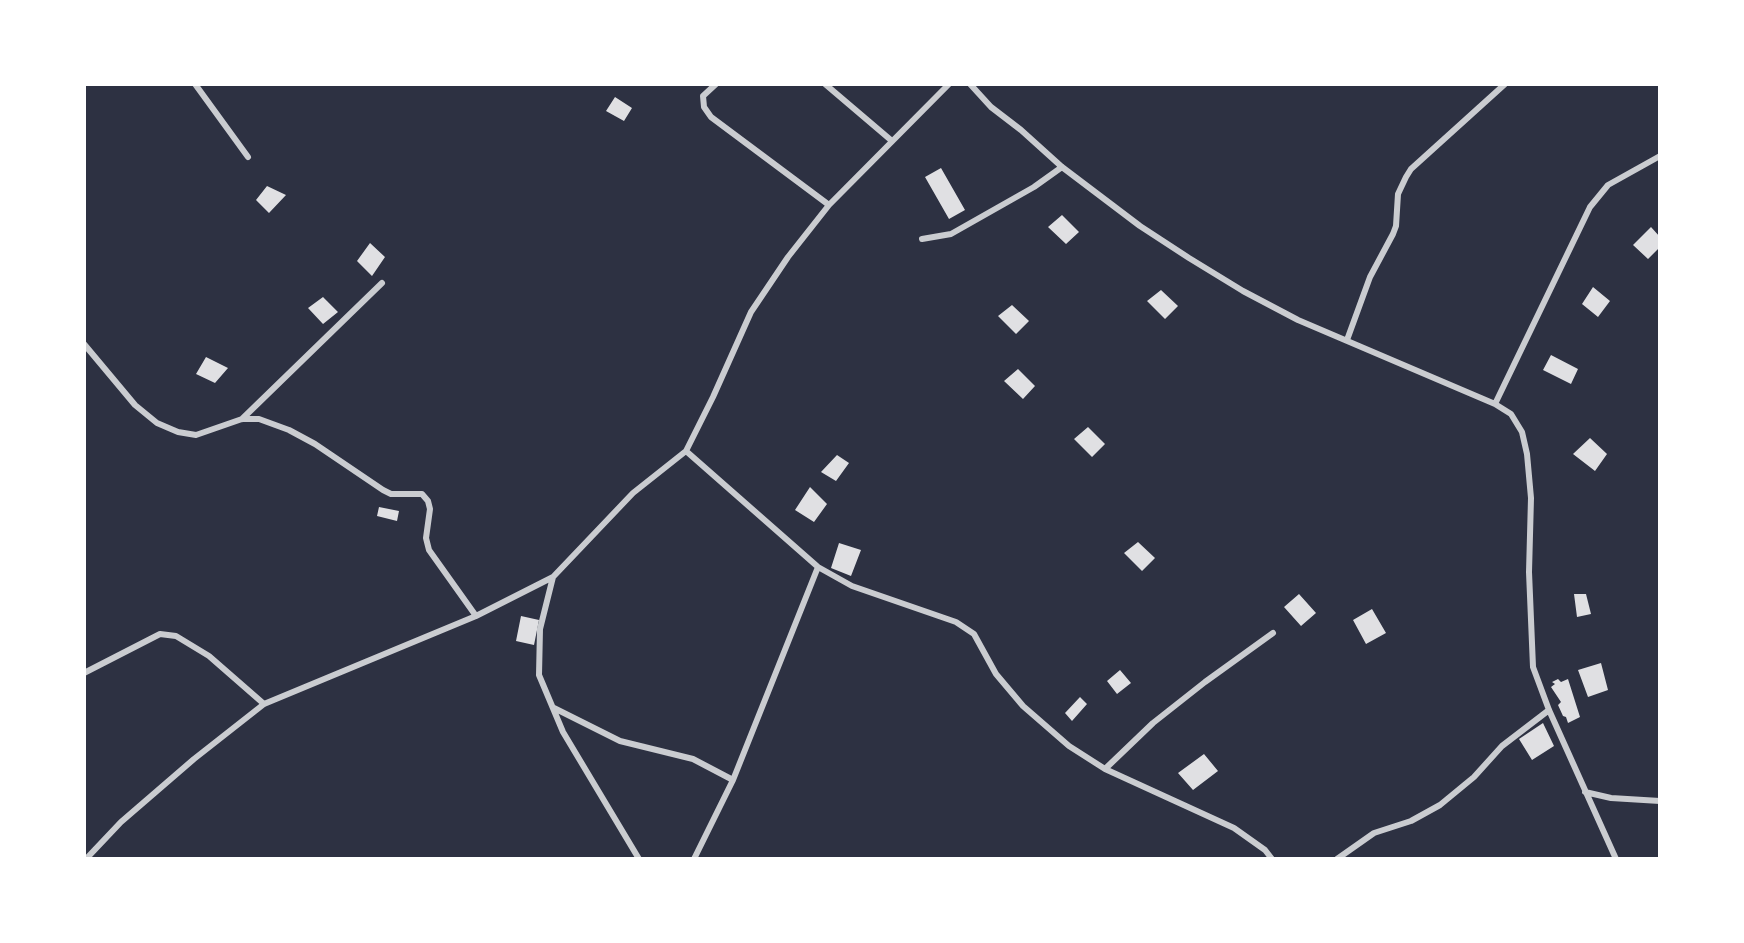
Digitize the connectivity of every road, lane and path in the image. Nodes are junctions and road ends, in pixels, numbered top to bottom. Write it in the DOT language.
graph roads {
  1 [pos="195,84"];
  2 [pos="716,84"];
  3 [pos="825,84"];
  4 [pos="949,84"];
  5 [pos="970,84"];
  6 [pos="1505,84"];
  7 [pos="892,141"];
  8 [pos="1660,156"];
  9 [pos="248,157"];
  10 [pos="1062,167"];
  11 [pos="829,205"];
  12 [pos="922,238"];
  13 [pos="382,283"];
  14 [pos="1347,340"];
  15 [pos="84,344"];
  16 [pos="1495,404"];
  17 [pos="242,419"];
  18 [pos="686,451"];
  19 [pos="818,567"];
  20 [pos="553,578"];
  21 [pos="476,616"];
  22 [pos="1273,633"];
  23 [pos="84,673"];
  24 [pos="264,704"];
  25 [pos="554,707"];
  26 [pos="1549,710"];
  27 [pos="1105,769"];
  28 [pos="733,780"];
  29 [pos="1585,792"];
  30 [pos="1660,801"];
  31 [pos="86,859"];
  32 [pos="639,859"];
  33 [pos="694,859"];
  34 [pos="1272,859"];
  35 [pos="1336,859"];
  36 [pos="1616,859"];
  1 -- 9 [label="street"];
  2 -- 11 [label="street"];
  3 -- 7 [label="street"];
  4 -- 7 [label="street"];
  5 -- 10 [label="street"];
  6 -- 14 [label="street"];
  7 -- 11 [label="street"];
  8 -- 16 [label="street"];
  10 -- 12 [label="street"];
  10 -- 14 [label="street"];
  11 -- 18 [label="street"];
  13 -- 17 [label="street"];
  14 -- 16 [label="street"];
  15 -- 17 [label="street"];
  16 -- 26 [label="street"];
  17 -- 21 [label="street"];
  18 -- 19 [label="street"];
  18 -- 20 [label="street"];
  19 -- 27 [label="street"];
  19 -- 28 [label="street"];
  20 -- 21 [label="street"];
  20 -- 25 [label="street"];
  21 -- 24 [label="street"];
  22 -- 27 [label="street"];
  23 -- 24 [label="street"];
  24 -- 31 [label="street"];
  25 -- 28 [label="street"];
  25 -- 32 [label="street"];
  26 -- 29 [label="street"];
  26 -- 35 [label="street"];
  27 -- 34 [label="street"];
  28 -- 33 [label="street"];
  29 -- 30 [label="street"];
  29 -- 36 [label="street"];
}
